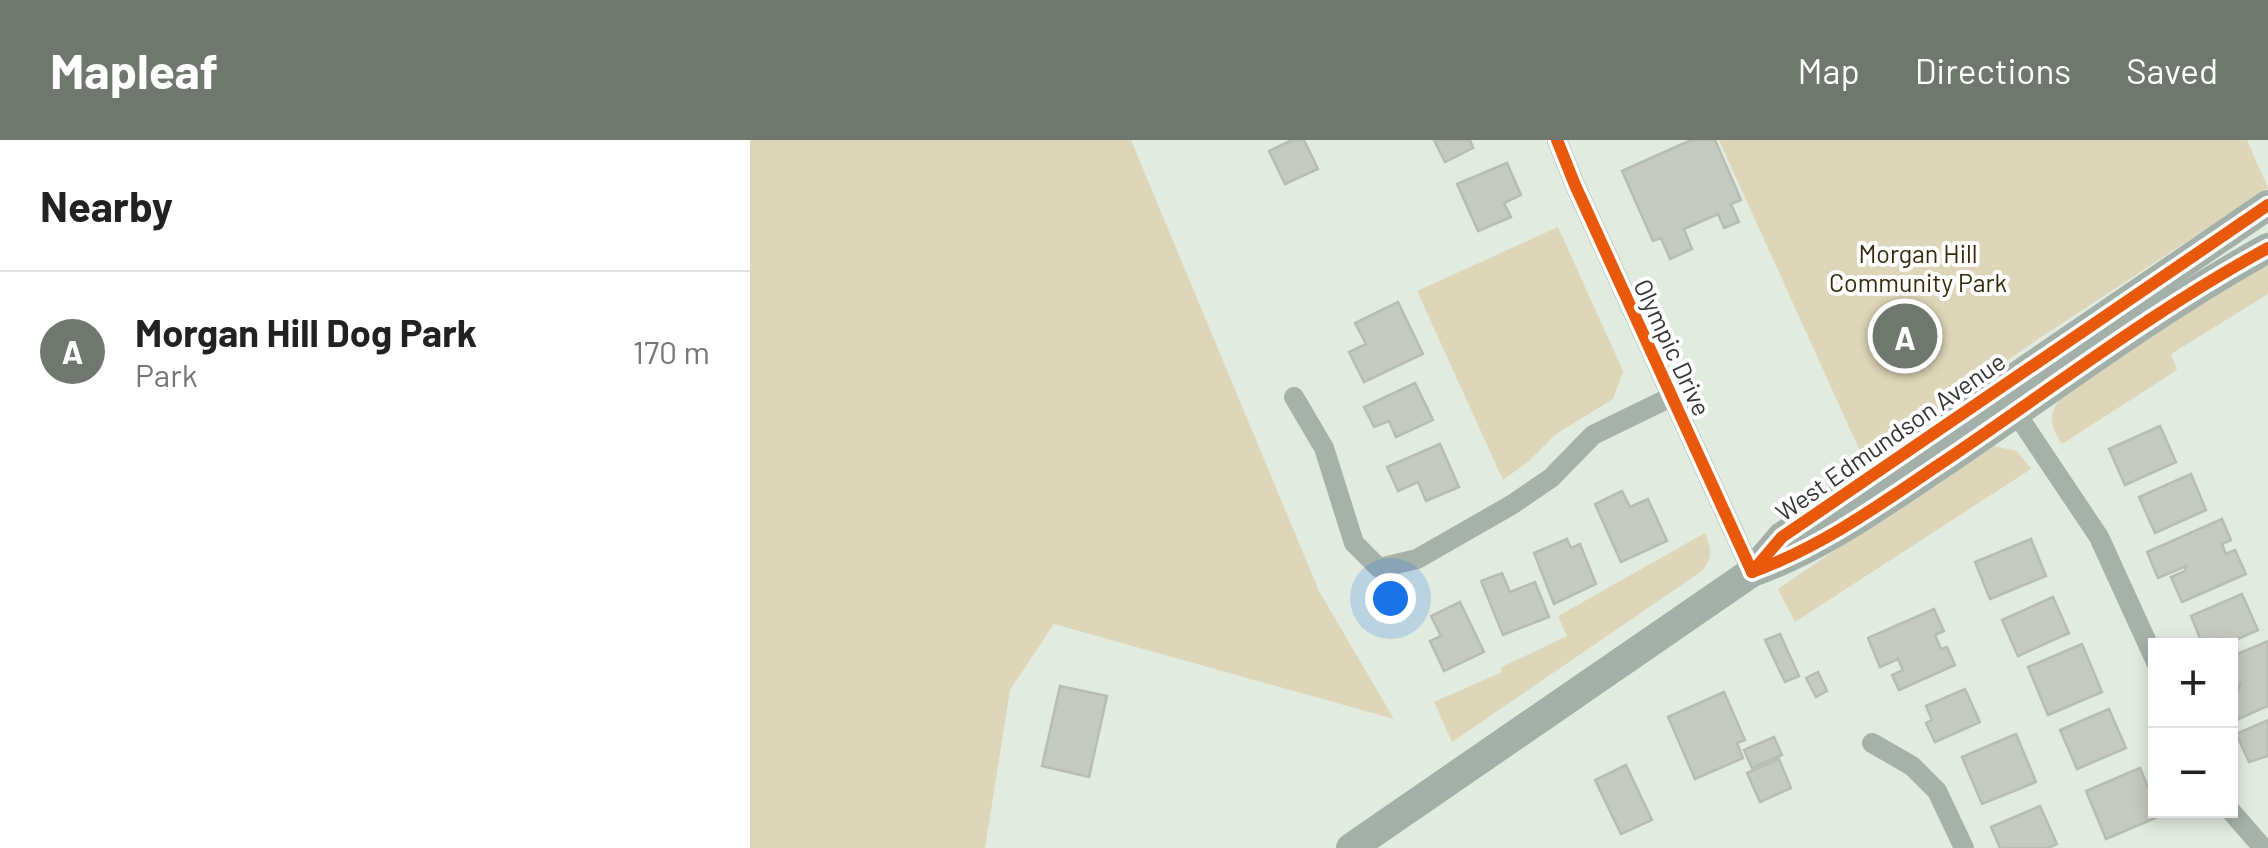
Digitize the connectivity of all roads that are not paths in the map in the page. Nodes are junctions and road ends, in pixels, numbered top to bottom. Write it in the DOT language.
graph roads {
  1 [pos="1558,140"];
  2 [pos="2268,205"];
  3 [pos="2268,248"];
  4 [pos="2063,343"];
  5 [pos="1294,397"];
  6 [pos="1671,397"];
  7 [pos="2016,413"];
  8 [pos="1752,572"];
  9 [pos="2148,645"];
  10 [pos="1872,743"];
  11 [pos="2237,818"];
  12 [pos="1351,848"];
  13 [pos="1964,848"];
  14 [pos="2263,848"];
  1 -- 6 [label="street, Olympic Drive"];
  2 -- 4 [label="street, West Edmundson Avenue"];
  3 -- 7 [label="street, West Edmundson Avenue"];
  4 -- 7 [label="street"];
  4 -- 8 [label="street, West Edmundson Avenue"];
  5 -- 6 [label="street"];
  6 -- 8 [label="street, Olympic Drive"];
  7 -- 8 [label="street, West Edmundson Avenue"];
  7 -- 9 [label="street"];
  8 -- 12 [label="street, West Edmundson Avenue"];
  10 -- 13 [label="street"];
  11 -- 14 [label="street"];
}
